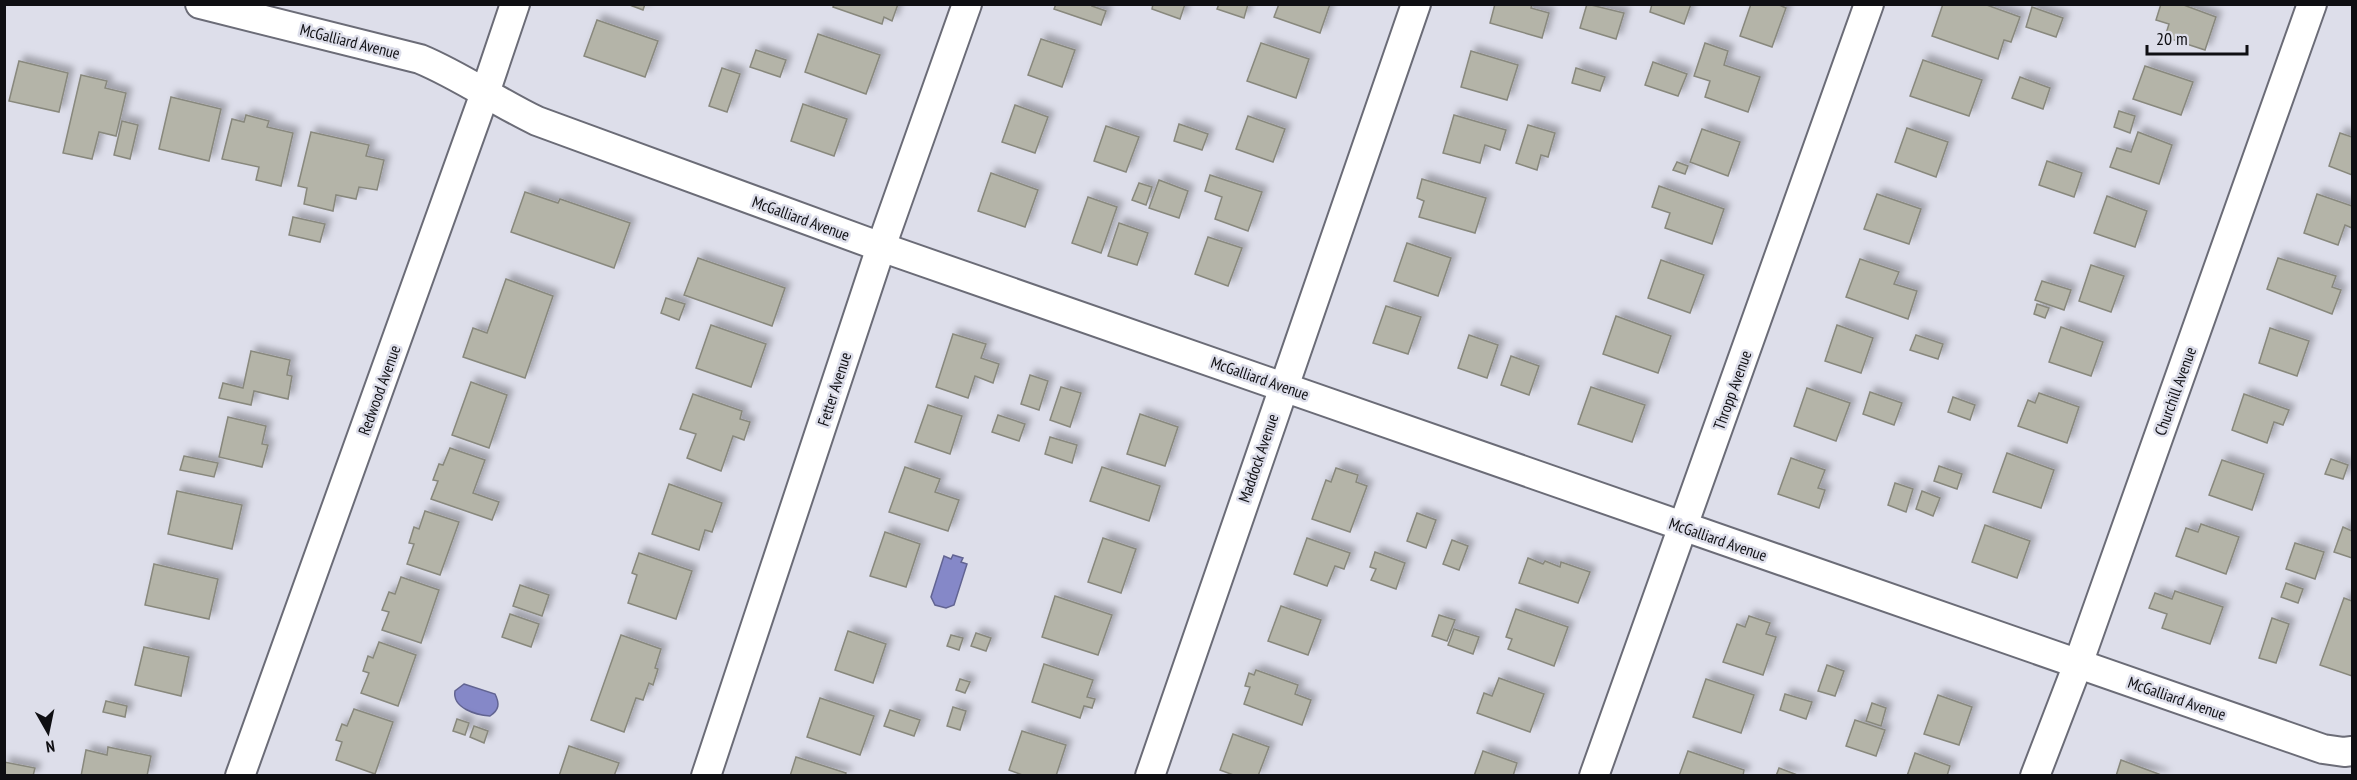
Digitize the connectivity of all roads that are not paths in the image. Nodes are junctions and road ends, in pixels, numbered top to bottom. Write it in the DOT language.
graph roads {
  1 [pos="200,4"];
  2 [pos="515,4"];
  3 [pos="967,4"];
  4 [pos="1416,4"];
  5 [pos="1869,4"];
  6 [pos="2312,4"];
  7 [pos="485,93"];
  8 [pos="881,247"];
  9 [pos="1283,386"];
  10 [pos="1683,526"];
  11 [pos="2078,664"];
  12 [pos="2352,751"];
  13 [pos="240,776"];
  14 [pos="706,776"];
  15 [pos="1149,776"];
  16 [pos="1594,776"];
  17 [pos="2036,776"];
  1 -- 7 [label="street, McGalliard Avenue"];
  2 -- 7 [label="street, Redwood Avenue"];
  3 -- 8 [label="street, Fetter Avenue"];
  4 -- 9 [label="street, Maddock Avenue"];
  5 -- 10 [label="street, Thropp Avenue"];
  6 -- 11 [label="street, Churchill Avenue"];
  7 -- 8 [label="street, McGalliard Avenue"];
  7 -- 13 [label="street, Redwood Avenue"];
  8 -- 9 [label="street, McGalliard Avenue"];
  8 -- 14 [label="street, Fetter Avenue"];
  9 -- 10 [label="street, McGalliard Avenue"];
  9 -- 15 [label="street, Maddock Avenue"];
  10 -- 11 [label="street, McGalliard Avenue"];
  10 -- 16 [label="street, Thropp Avenue"];
  11 -- 12 [label="street, McGalliard Avenue"];
  11 -- 17 [label="street, Churchill Avenue"];
}
